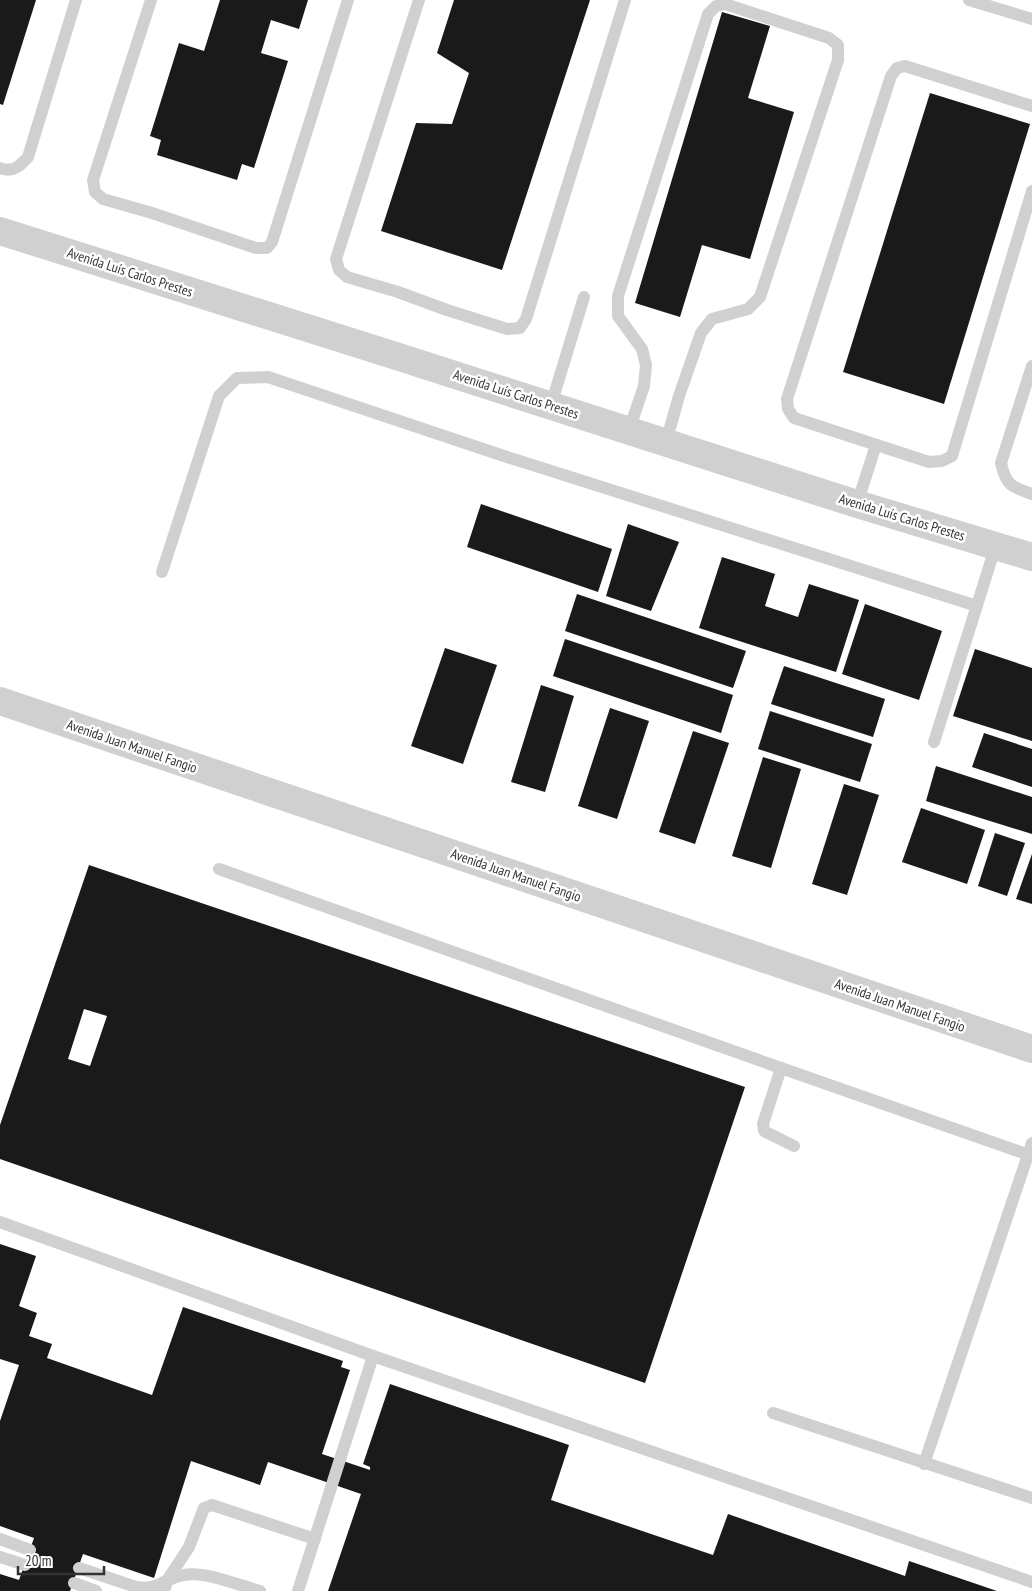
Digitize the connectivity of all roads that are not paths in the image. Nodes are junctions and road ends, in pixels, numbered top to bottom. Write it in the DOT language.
graph roads {
  1 [pos="76,0"];
  2 [pos="151,0"];
  3 [pos="348,0"];
  4 [pos="419,0"];
  5 [pos="625,0"];
  6 [pos="969,0"];
  7 [pos="1032,19"];
  8 [pos="1032,106"];
  9 [pos="0,168"];
  10 [pos="1032,191"];
  11 [pos="0,231"];
  12 [pos="584,297"];
  13 [pos="1032,366"];
  14 [pos="551,405"];
  15 [pos="629,430"];
  16 [pos="666,442"];
  17 [pos="876,445"];
  18 [pos="1032,494"];
  19 [pos="857,504"];
  20 [pos="996,545"];
  21 [pos="1031,555"];
  22 [pos="162,572"];
  23 [pos="977,606"];
  24 [pos="0,702"];
  25 [pos="934,742"];
  26 [pos="219,868"];
  27 [pos="1032,1049"];
  28 [pos="781,1068"];
  29 [pos="794,1146"];
  30 [pos="1031,1151"];
  31 [pos="0,1222"];
  32 [pos="372,1356"];
  33 [pos="773,1413"];
  34 [pos="924,1464"];
  35 [pos="1032,1498"];
  36 [pos="315,1539"];
  37 [pos="0,1540"];
  38 [pos="30,1550"];
  39 [pos="0,1557"];
  40 [pos="24,1565"];
  41 [pos="79,1568"];
  42 [pos="74,1582"];
  43 [pos="1032,1582"];
  44 [pos="166,1585"];
  45 [pos="96,1591"];
  46 [pos="260,1591"];
  47 [pos="298,1591"];
  1 -- 9 [label="lane"];
  2 -- 3 [label="lane"];
  4 -- 5 [label="lane"];
  6 -- 7 [label="lane"];
  8 -- 17 [label="lane"];
  10 -- 17 [label="lane"];
  11 -- 14 [label="street, Avenida Luís Carlos Prestes"];
  12 -- 14 [label="lane"];
  13 -- 18 [label="lane"];
  14 -- 15 [label="street, Avenida Luís Carlos Prestes"];
  15 -- 16 [label="street, Avenida Luís Carlos Prestes"];
  15 -- 16 [label="lane"];
  16 -- 19 [label="street, Avenida Luís Carlos Prestes"];
  17 -- 19 [label="lane"];
  19 -- 20 [label="street, Avenida Luís Carlos Prestes"];
  20 -- 21 [label="street, Avenida Luís Carlos Prestes"];
  20 -- 23 [label="lane"];
  22 -- 23 [label="lane"];
  23 -- 25 [label="lane"];
  24 -- 27 [label="street, Avenida Juan Manuel Fangio"];
  26 -- 28 [label="lane"];
  28 -- 29 [label="lane"];
  28 -- 30 [label="lane"];
  30 -- 34 [label="lane"];
  31 -- 32 [label="lane"];
  32 -- 36 [label="lane"];
  32 -- 43 [label="lane"];
  33 -- 34 [label="lane"];
  34 -- 35 [label="lane"];
  36 -- 44 [label="lane"];
  36 -- 47 [label="lane"];
  37 -- 38 [label="lane"];
  39 -- 40 [label="lane"];
  41 -- 44 [label="lane"];
  42 -- 45 [label="lane"];
  44 -- 46 [label="lane"];
}
